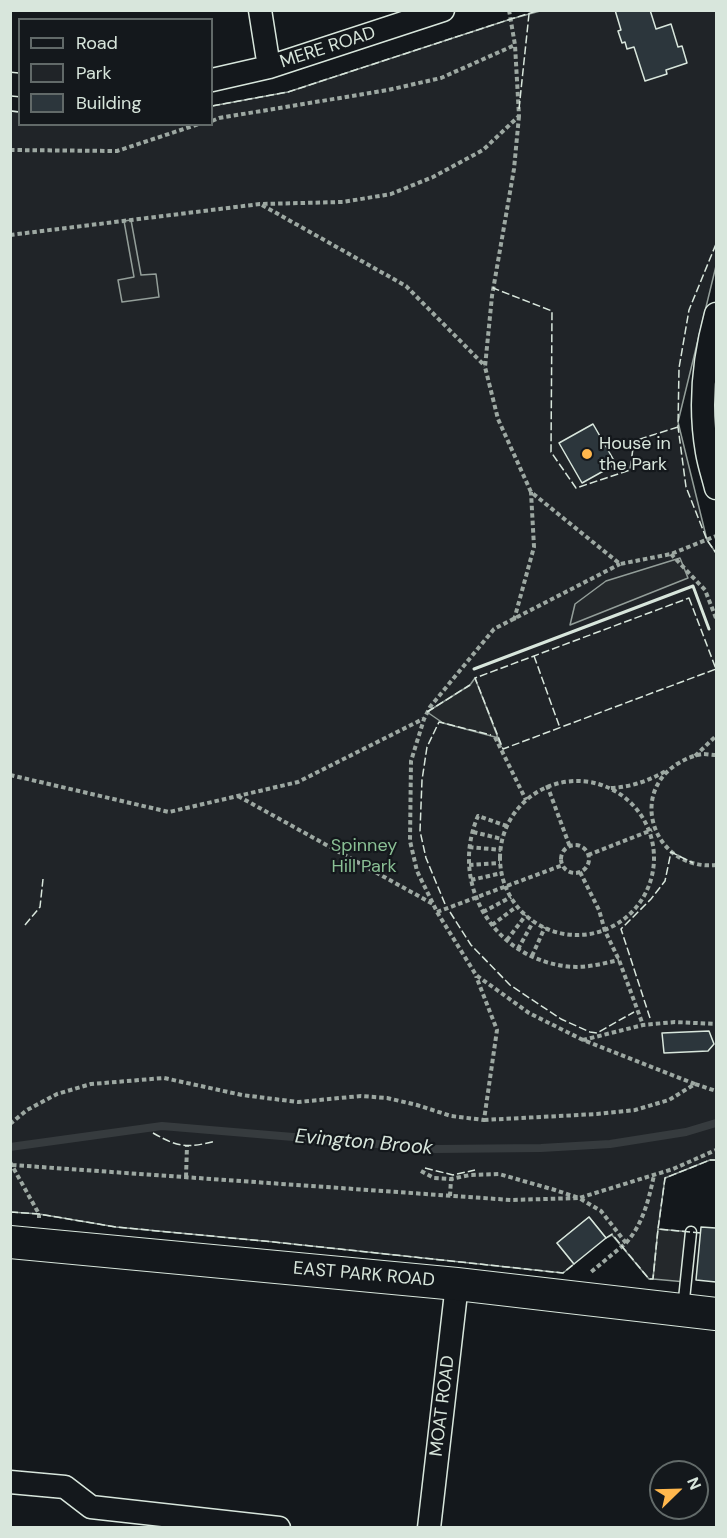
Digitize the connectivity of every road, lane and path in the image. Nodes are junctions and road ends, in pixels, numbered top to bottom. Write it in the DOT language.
graph roads {
  1 [pos="260,10"];
  2 [pos="443,10"];
  3 [pos="509,10"];
  4 [pos="515,45"];
  5 [pos="269,67"];
  6 [pos="213,80"];
  7 [pos="519,116"];
  8 [pos="213,121"];
  9 [pos="193,126"];
  10 [pos="10,150"];
  11 [pos="260,204"];
  12 [pos="10,235"];
  13 [pos="716,315"];
  14 [pos="486,367"];
  15 [pos="717,488"];
  16 [pos="531,492"];
  17 [pos="717,536"];
  18 [pos="671,554"];
  19 [pos="620,564"];
  20 [pos="717,618"];
  21 [pos="514,620"];
  22 [pos="424,719"];
  23 [pos="717,736"];
  24 [pos="495,737"];
  25 [pos="717,755"];
  26 [pos="694,756"];
  27 [pos="669,769"];
  28 [pos="10,775"];
  29 [pos="547,785"];
  30 [pos="609,788"];
  31 [pos="238,796"];
  32 [pos="526,800"];
  33 [pos="507,826"];
  34 [pos="653,829"];
  35 [pos="473,832"];
  36 [pos="502,839"];
  37 [pos="469,847"];
  38 [pos="570,847"];
  39 [pos="501,850"];
  40 [pos="588,855"];
  41 [pos="500,863"];
  42 [pos="469,865"];
  43 [pos="562,865"];
  44 [pos="717,865"];
  45 [pos="580,872"];
  46 [pos="502,873"];
  47 [pos="471,880"];
  48 [pos="504,886"];
  49 [pos="475,897"];
  50 [pos="511,897"];
  51 [pos="434,905"];
  52 [pos="516,907"];
  53 [pos="437,912"];
  54 [pos="483,912"];
  55 [pos="526,915"];
  56 [pos="533,922"];
  57 [pos="492,925"];
  58 [pos="545,927"];
  59 [pos="605,931"];
  60 [pos="507,940"];
  61 [pos="518,949"];
  62 [pos="532,956"];
  63 [pos="619,960"];
  64 [pos="476,975"];
  65 [pos="717,1024"];
  66 [pos="643,1025"];
  67 [pos="582,1040"];
  68 [pos="695,1084"];
  69 [pos="717,1091"];
  70 [pos="484,1120"];
  71 [pos="10,1124"];
  72 [pos="187,1146"];
  73 [pos="717,1150"];
  74 [pos="11,1164"];
  75 [pos="421,1171"];
  76 [pos="654,1174"];
  77 [pos="186,1177"];
  78 [pos="451,1179"];
  79 [pos="450,1196"];
  80 [pos="579,1198"];
  81 [pos="691,1232"];
  82 [pos="627,1243"];
  83 [pos="24,1244"];
  84 [pos="457,1284"];
  85 [pos="563,1296"];
  86 [pos="683,1310"];
  87 [pos="717,1314"];
  88 [pos="10,1482"];
  89 [pos="90,1517"];
  90 [pos="279,1527"];
  91 [pos="429,1527"];
  1 -- 5 [label="street"];
  2 -- 5 [label="street, MERE ROAD"];
  3 -- 4 [label="path"];
  4 -- 7 [label="path"];
  4 -- 8 [label="path"];
  5 -- 6 [label="street, MERE ROAD"];
  7 -- 11 [label="path"];
  7 -- 14 [label="path"];
  9 -- 10 [label="path"];
  11 -- 12 [label="path"];
  11 -- 14 [label="path"];
  13 -- 15 [label="street"];
  14 -- 16 [label="path"];
  16 -- 19 [label="path"];
  16 -- 21 [label="path"];
  17 -- 18 [label="path"];
  18 -- 19 [label="path"];
  18 -- 20 [label="path"];
  19 -- 21 [label="path"];
  21 -- 22 [label="path"];
  22 -- 31 [label="path"];
  22 -- 51 [label="path"];
  23 -- 26 [label="path"];
  24 -- 32 [label="path"];
  25 -- 26 [label="path"];
  26 -- 27 [label="path"];
  27 -- 30 [label="path"];
  27 -- 34 [label="path"];
  28 -- 31 [label="path"];
  29 -- 30 [label="path"];
  29 -- 32 [label="path"];
  29 -- 38 [label="path"];
  30 -- 34 [label="path"];
  31 -- 51 [label="path"];
  32 -- 33 [label="path"];
  33 -- 35 [label="path"];
  33 -- 36 [label="path"];
  34 -- 40 [label="path"];
  34 -- 44 [label="path"];
  34 -- 59 [label="path"];
  35 -- 36 [label="path"];
  35 -- 37 [label="path"];
  36 -- 39 [label="path"];
  37 -- 39 [label="path"];
  37 -- 42 [label="path"];
  38 -- 40 [label="path"];
  38 -- 43 [label="path"];
  39 -- 41 [label="path"];
  40 -- 45 [label="path"];
  41 -- 42 [label="path"];
  41 -- 46 [label="path"];
  42 -- 47 [label="path"];
  43 -- 45 [label="path"];
  43 -- 48 [label="path"];
  45 -- 59 [label="path"];
  46 -- 47 [label="path"];
  46 -- 48 [label="path"];
  47 -- 49 [label="path"];
  48 -- 49 [label="path"];
  48 -- 50 [label="path"];
  49 -- 53 [label="path"];
  49 -- 54 [label="path"];
  50 -- 52 [label="path"];
  50 -- 54 [label="path"];
  51 -- 53 [label="path"];
  52 -- 55 [label="path"];
  52 -- 57 [label="path"];
  53 -- 64 [label="path"];
  54 -- 57 [label="path"];
  55 -- 56 [label="path"];
  55 -- 60 [label="path"];
  56 -- 58 [label="path"];
  56 -- 61 [label="path"];
  57 -- 60 [label="path"];
  58 -- 59 [label="path"];
  58 -- 62 [label="path"];
  59 -- 63 [label="path"];
  60 -- 61 [label="path"];
  61 -- 62 [label="path"];
  62 -- 63 [label="path"];
  63 -- 66 [label="path"];
  64 -- 67 [label="path"];
  64 -- 70 [label="path"];
  65 -- 66 [label="path"];
  66 -- 67 [label="path"];
  67 -- 68 [label="path"];
  68 -- 69 [label="path"];
  68 -- 70 [label="path"];
  70 -- 71 [label="path"];
  72 -- 77 [label="path"];
  73 -- 76 [label="path"];
  74 -- 77 [label="path"];
  74 -- 83 [label="path"];
  75 -- 78 [label="path"];
  76 -- 80 [label="path"];
  76 -- 82 [label="path"];
  77 -- 79 [label="path"];
  78 -- 79 [label="path"];
  78 -- 80 [label="path"];
  79 -- 80 [label="path"];
  80 -- 82 [label="path"];
  81 -- 86 [label="lane"];
  82 -- 85 [label="path"];
  83 -- 84 [label="main road, EAST PARK ROAD"];
  84 -- 85 [label="main road, EAST PARK ROAD"];
  84 -- 91 [label="street, MOAT ROAD"];
  85 -- 86 [label="main road, EAST PARK ROAD"];
  86 -- 87 [label="main road, EAST PARK ROAD"];
  88 -- 89 [label="street"];
  89 -- 90 [label="street"];
}
